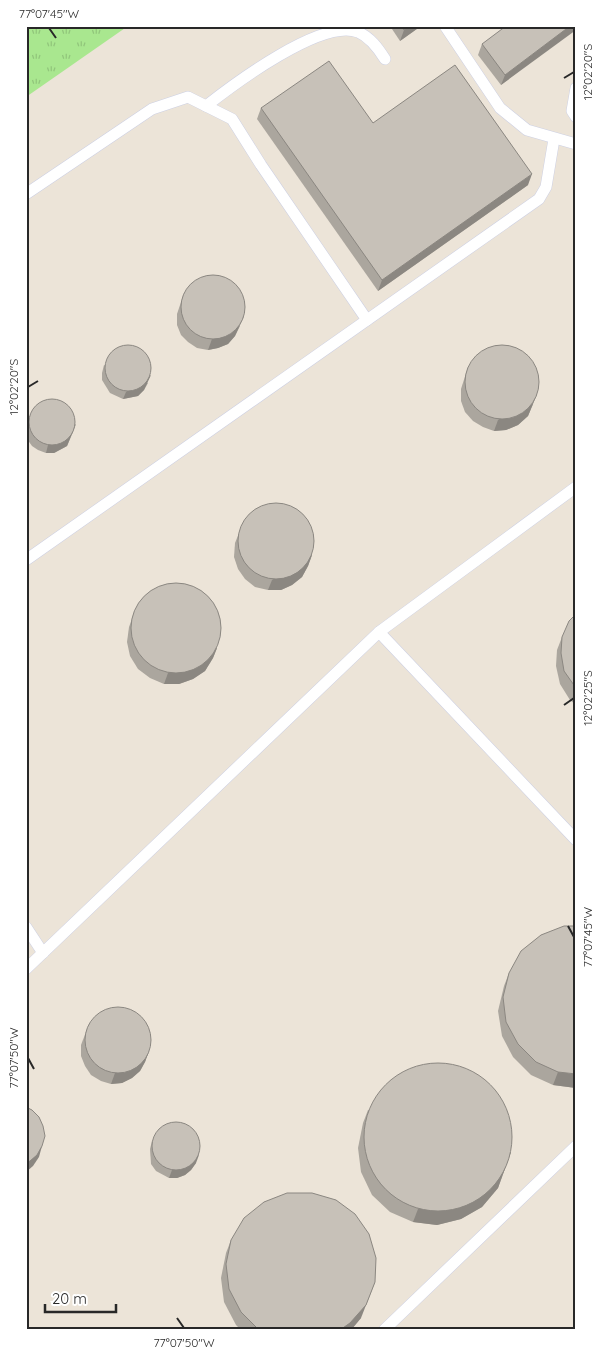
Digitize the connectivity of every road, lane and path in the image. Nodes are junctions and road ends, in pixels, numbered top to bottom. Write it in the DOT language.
graph roads {
  1 [pos="445,26"];
  2 [pos="385,59"];
  3 [pos="576,88"];
  4 [pos="206,106"];
  5 [pos="576,117"];
  6 [pos="554,139"];
  7 [pos="576,144"];
  8 [pos="26,194"];
  9 [pos="367,320"];
  10 [pos="576,487"];
  11 [pos="26,560"];
  12 [pos="378,632"];
  13 [pos="576,840"];
  14 [pos="26,927"];
  15 [pos="42,953"];
  16 [pos="26,968"];
  17 [pos="576,1146"];
  18 [pos="384,1330"];
  1 -- 6 [label="lane"];
  2 -- 4 [label="lane"];
  3 -- 5 [label="lane"];
  4 -- 8 [label="lane"];
  4 -- 9 [label="lane"];
  6 -- 7 [label="lane"];
  6 -- 9 [label="lane"];
  9 -- 11 [label="lane"];
  10 -- 12 [label="lane"];
  12 -- 13 [label="lane"];
  12 -- 15 [label="lane"];
  14 -- 15 [label="lane"];
  15 -- 16 [label="lane"];
  17 -- 18 [label="lane"];
}
